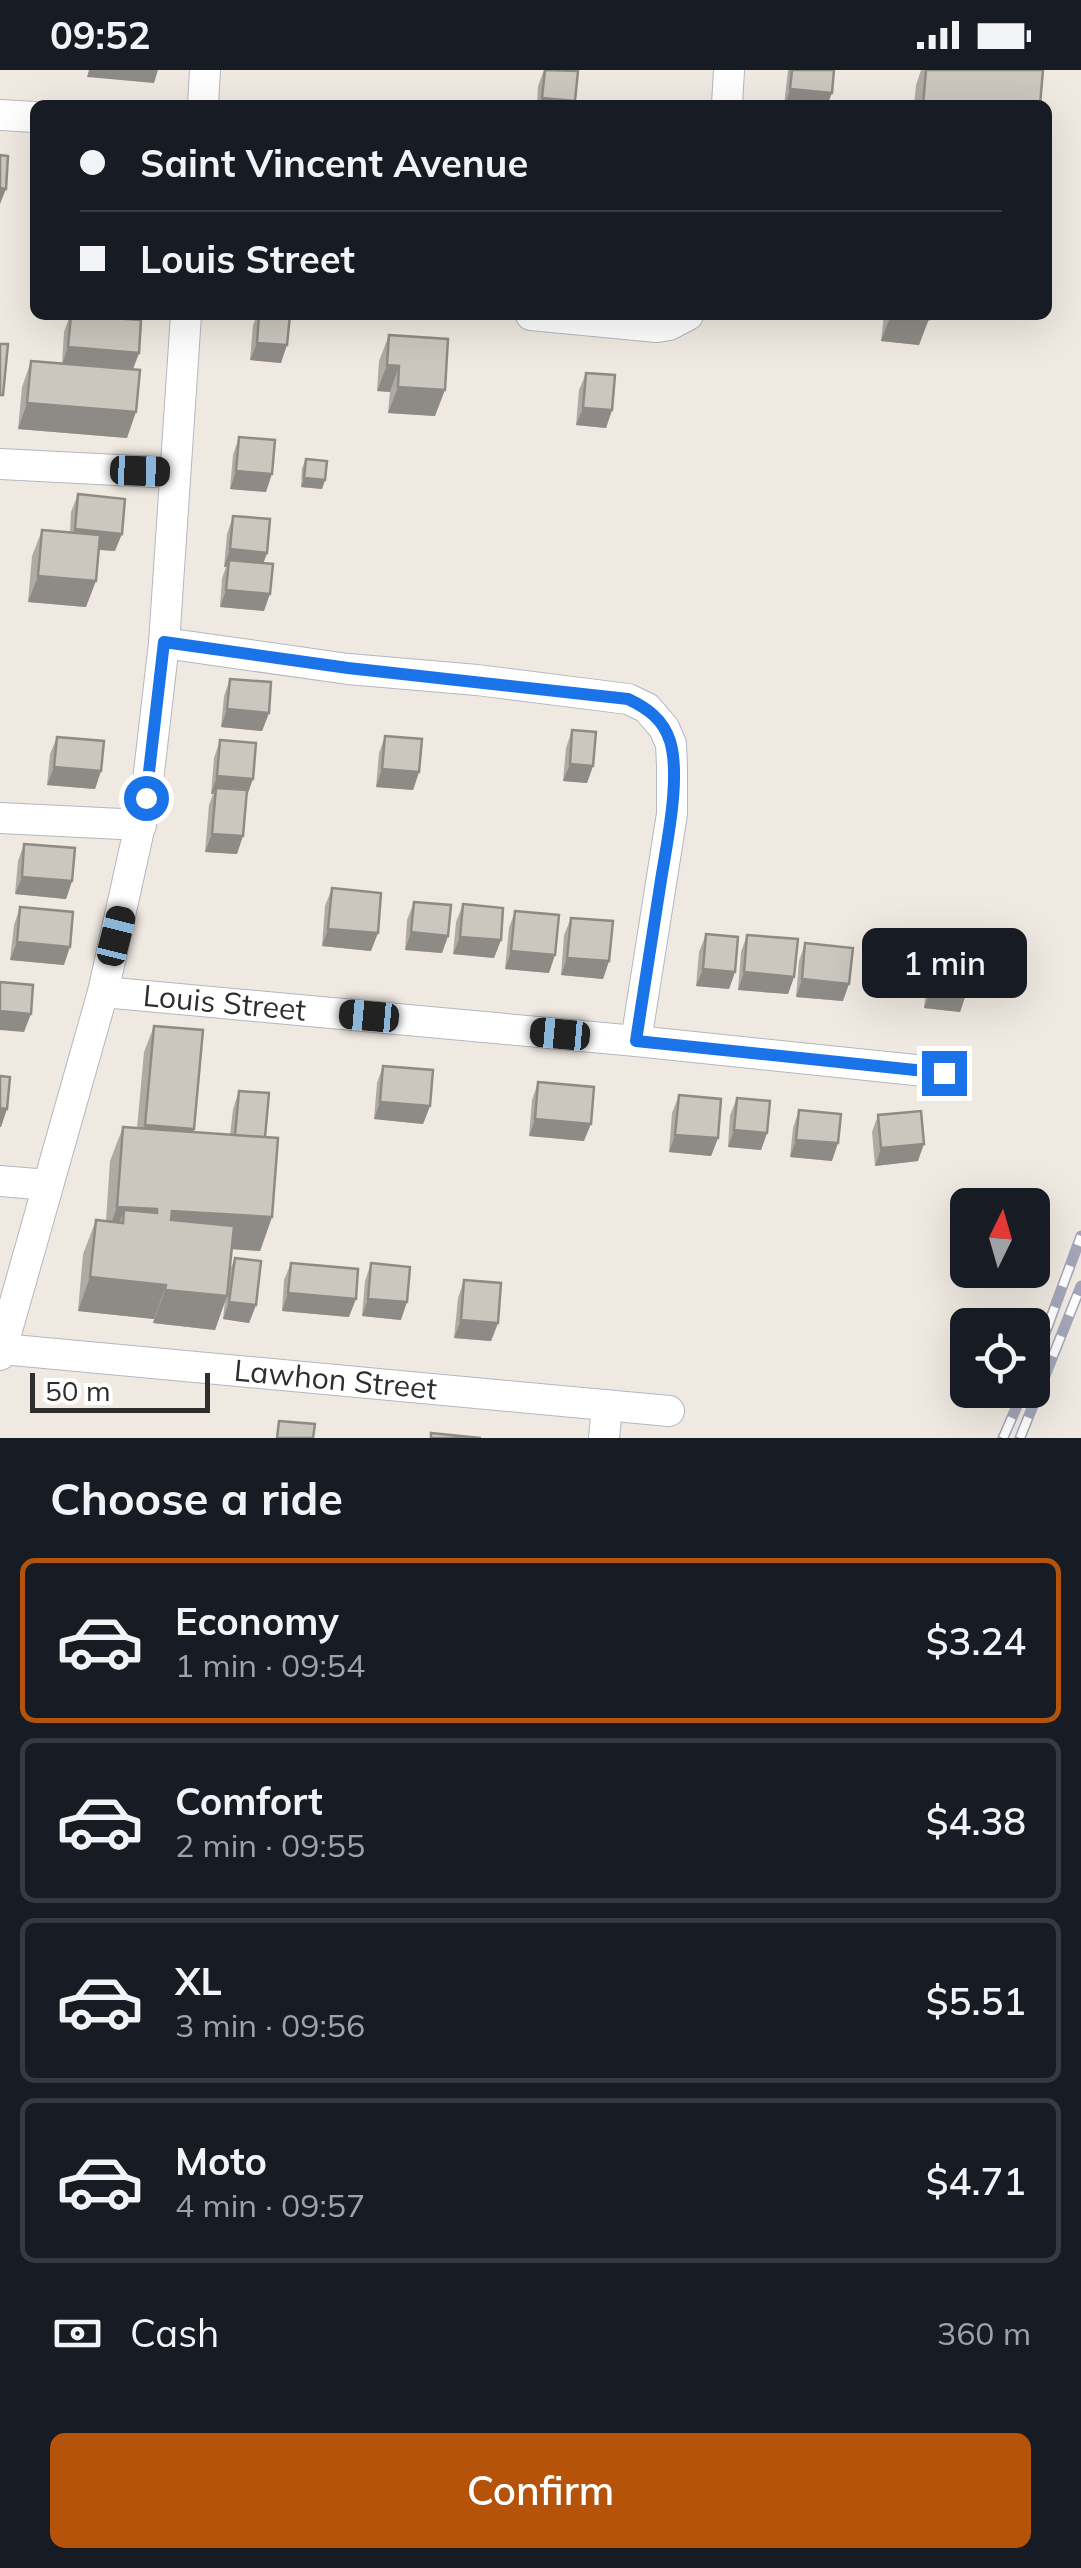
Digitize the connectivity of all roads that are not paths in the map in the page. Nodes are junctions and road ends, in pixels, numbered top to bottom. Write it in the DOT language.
graph roads {
  1 [pos="205,70"];
  2 [pos="729,70"];
  3 [pos="202,100"];
  4 [pos="727,100"];
  5 [pos="0,114"];
  6 [pos="30,117"];
  7 [pos="186,320"];
  8 [pos="584,320"];
  9 [pos="676,320"];
  10 [pos="0,464"];
  11 [pos="175,473"];
  12 [pos="164,642"];
  13 [pos="0,818"];
  14 [pos="140,825"];
  15 [pos="103,992"];
  16 [pos="636,1041"];
  17 [pos="944,1073"];
  18 [pos="0,1182"];
  19 [pos="48,1185"];
  20 [pos="1,1352"];
  21 [pos="607,1407"];
  22 [pos="669,1411"];
  23 [pos="604,1438"];
  1 -- 3 [label="street"];
  2 -- 4 [label="street"];
  5 -- 6 [label="street"];
  7 -- 11 [label="street"];
  8 -- 9 [label="street"];
  10 -- 11 [label="street"];
  11 -- 12 [label="street"];
  12 -- 14 [label="street"];
  12 -- 16 [label="street"];
  13 -- 14 [label="street"];
  14 -- 15 [label="street"];
  15 -- 16 [label="street, Louis Street"];
  15 -- 19 [label="street"];
  16 -- 17 [label="street, Louis Street"];
  18 -- 19 [label="street"];
  19 -- 20 [label="street"];
  20 -- 21 [label="street, Lawhon Street"];
  21 -- 22 [label="street, Lawhon Street"];
  21 -- 23 [label="street"];
}
